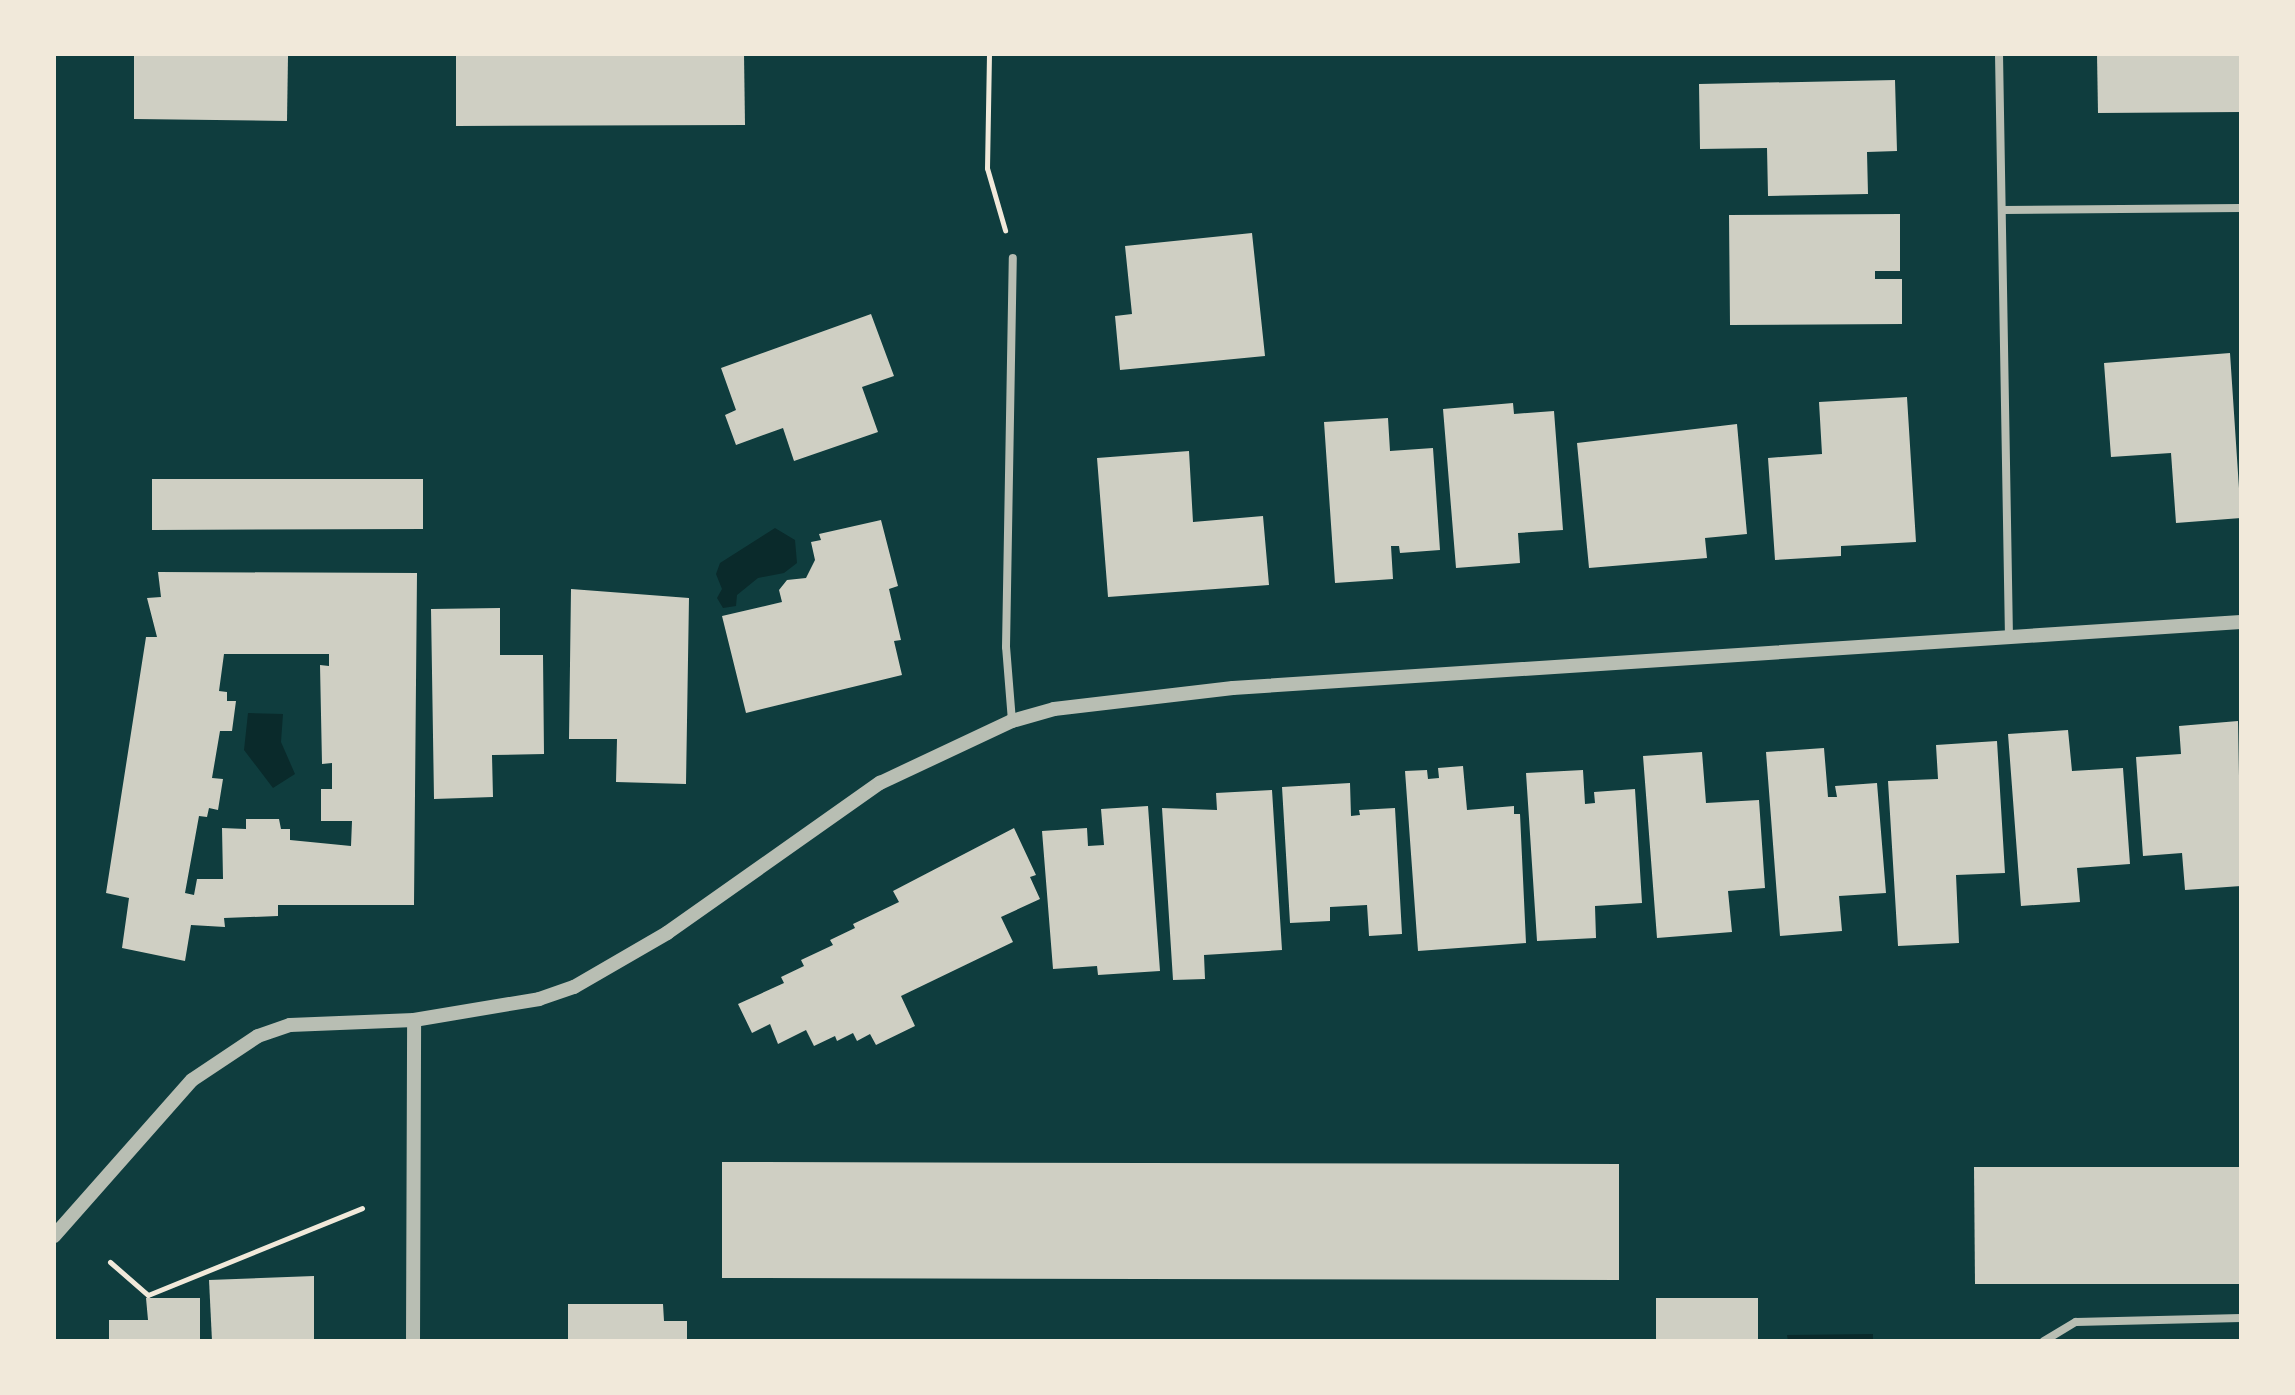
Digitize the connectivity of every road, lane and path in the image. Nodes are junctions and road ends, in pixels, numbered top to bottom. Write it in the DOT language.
graph roads {
  1 [pos="989,54"];
  2 [pos="1999,54"];
  3 [pos="2241,208"];
  4 [pos="2003,210"];
  5 [pos="1013,258"];
  6 [pos="2241,622"];
  7 [pos="2009,636"];
  8 [pos="1012,721"];
  9 [pos="414,1020"];
  10 [pos="362,1208"];
  11 [pos="54,1236"];
  12 [pos="110,1262"];
  13 [pos="2241,1318"];
  14 [pos="413,1341"];
  15 [pos="2044,1341"];
  1 -- 5 [label="path"];
  2 -- 4 [label="street"];
  3 -- 4 [label="street"];
  4 -- 7 [label="street"];
  5 -- 8 [label="street"];
  6 -- 7 [label="street"];
  7 -- 8 [label="street"];
  8 -- 9 [label="street"];
  9 -- 11 [label="street"];
  9 -- 14 [label="street"];
  10 -- 12 [label="path"];
  13 -- 15 [label="street"];
}
